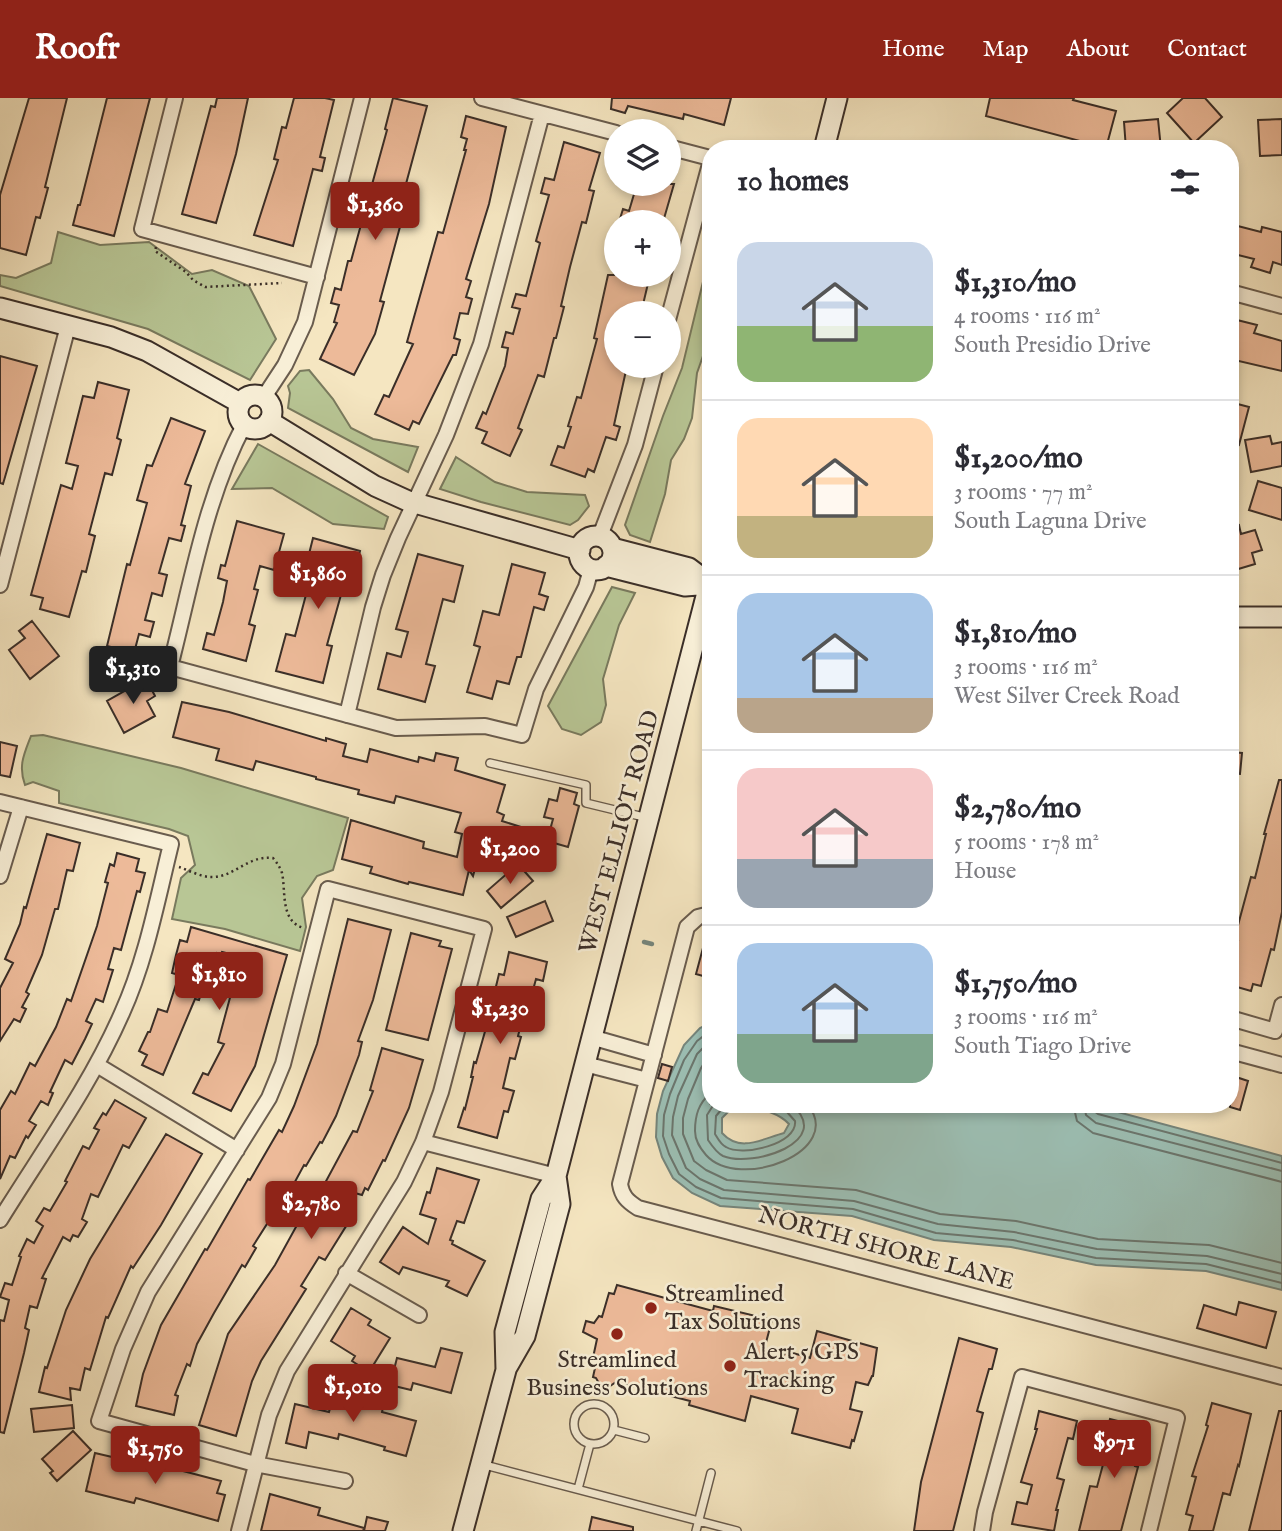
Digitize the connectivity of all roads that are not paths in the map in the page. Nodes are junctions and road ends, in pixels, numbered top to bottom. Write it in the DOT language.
graph roads {
  1 [pos="175,98"];
  2 [pos="362,98"];
  3 [pos="482,98"];
  4 [pos="838,98"];
  5 [pos="542,114"];
  6 [pos="604,130"];
  7 [pos="826,140"];
  8 [pos="681,150"];
  9 [pos="702,156"];
  10 [pos="702,193"];
  11 [pos="317,277"];
  12 [pos="1239,294"];
  13 [pos="673,301"];
  14 [pos="1282,306"];
  15 [pos="0,308"];
  16 [pos="68,326"];
  17 [pos="653,378"];
  18 [pos="264,397"];
  19 [pos="240,403"];
  20 [pos="269,421"];
  21 [pos="244,425"];
  22 [pos="414,503"];
  23 [pos="602,555"];
  24 [pos="702,584"];
  25 [pos="0,585"];
  26 [pos="702,614"];
  27 [pos="1239,617"];
  28 [pos="1282,617"];
  29 [pos="347,715"];
  30 [pos="490,763"];
  31 [pos="0,802"];
  32 [pos="21,807"];
  33 [pos="649,818"];
  34 [pos="0,876"];
  35 [pos="702,916"];
  36 [pos="1282,1005"];
  37 [pos="1239,1021"];
  38 [pos="591,1037"];
  39 [pos="1239,1053"];
  40 [pos="654,1055"];
  41 [pos="585,1064"];
  42 [pos="97,1065"];
  43 [pos="1282,1065"];
  44 [pos="647,1080"];
  45 [pos="424,1142"];
  46 [pos="237,1150"];
  47 [pos="556,1177"];
  48 [pos="0,1220"];
  49 [pos="346,1273"];
  50 [pos="419,1315"];
  51 [pos="1282,1377"];
  52 [pos="614,1430"];
  53 [pos="645,1438"];
  54 [pos="590,1444"];
  55 [pos="256,1464"];
  56 [pos="481,1464"];
  57 [pos="711,1473"];
  58 [pos="345,1481"];
  59 [pos="578,1489"];
  60 [pos="698,1520"];
  61 [pos="239,1531"];
  62 [pos="463,1531"];
  63 [pos="695,1531"];
  64 [pos="737,1531"];
  65 [pos="982,1531"];
  66 [pos="1149,1531"];
  1 -- 11 [label="street"];
  2 -- 11 [label="street"];
  3 -- 5 [label="street"];
  4 -- 7 [label="main road"];
  5 -- 6 [label="street"];
  5 -- 22 [label="street"];
  8 -- 9 [label="street"];
  10 -- 13 [label="street"];
  11 -- 18 [label="street"];
  12 -- 14 [label="street"];
  15 -- 16 [label="main road"];
  16 -- 19 [label="main road"];
  16 -- 25 [label="street"];
  17 -- 23 [label="street"];
  18 -- 19 [label="main road"];
  18 -- 20 [label="main road"];
  19 -- 21 [label="main road"];
  20 -- 21 [label="main road"];
  20 -- 22 [label="main road"];
  21 -- 29 [label="street"];
  22 -- 23 [label="main road"];
  22 -- 29 [label="street"];
  23 -- 24 [label="main road"];
  23 -- 29 [label="street"];
  26 -- 33 [label="main road, WEST ELLIOT ROAD"];
  27 -- 28 [label="main road"];
  30 -- 33 [label="lane"];
  31 -- 32 [label="street"];
  32 -- 34 [label="street"];
  32 -- 42 [label="street"];
  33 -- 38 [label="main road, WEST ELLIOT ROAD"];
  35 -- 40 [label="street, NORTH SHORE LANE"];
  36 -- 37 [label="street"];
  38 -- 40 [label="street"];
  38 -- 41 [label="main road, WEST ELLIOT ROAD"];
  39 -- 43 [label="street"];
  40 -- 44 [label="street, NORTH SHORE LANE"];
  41 -- 44 [label="street"];
  41 -- 47 [label="main road, WEST ELLIOT ROAD"];
  42 -- 46 [label="street"];
  42 -- 48 [label="street"];
  44 -- 51 [label="street, NORTH SHORE LANE"];
  45 -- 46 [label="street"];
  45 -- 47 [label="street"];
  45 -- 49 [label="street"];
  46 -- 55 [label="street"];
  47 -- 56 [label="main road, WEST ELLIOT ROAD"];
  49 -- 50 [label="street"];
  49 -- 55 [label="street"];
  52 -- 53 [label="lane"];
  52 -- 54 [label="lane"];
  52 -- 54 [label="lane"];
  54 -- 59 [label="lane"];
  55 -- 58 [label="street"];
  55 -- 61 [label="street"];
  56 -- 59 [label="lane"];
  56 -- 62 [label="main road, WEST ELLIOT ROAD"];
  57 -- 60 [label="lane"];
  59 -- 60 [label="lane"];
  60 -- 63 [label="lane"];
  60 -- 64 [label="lane"];
  65 -- 66 [label="street"];
}
